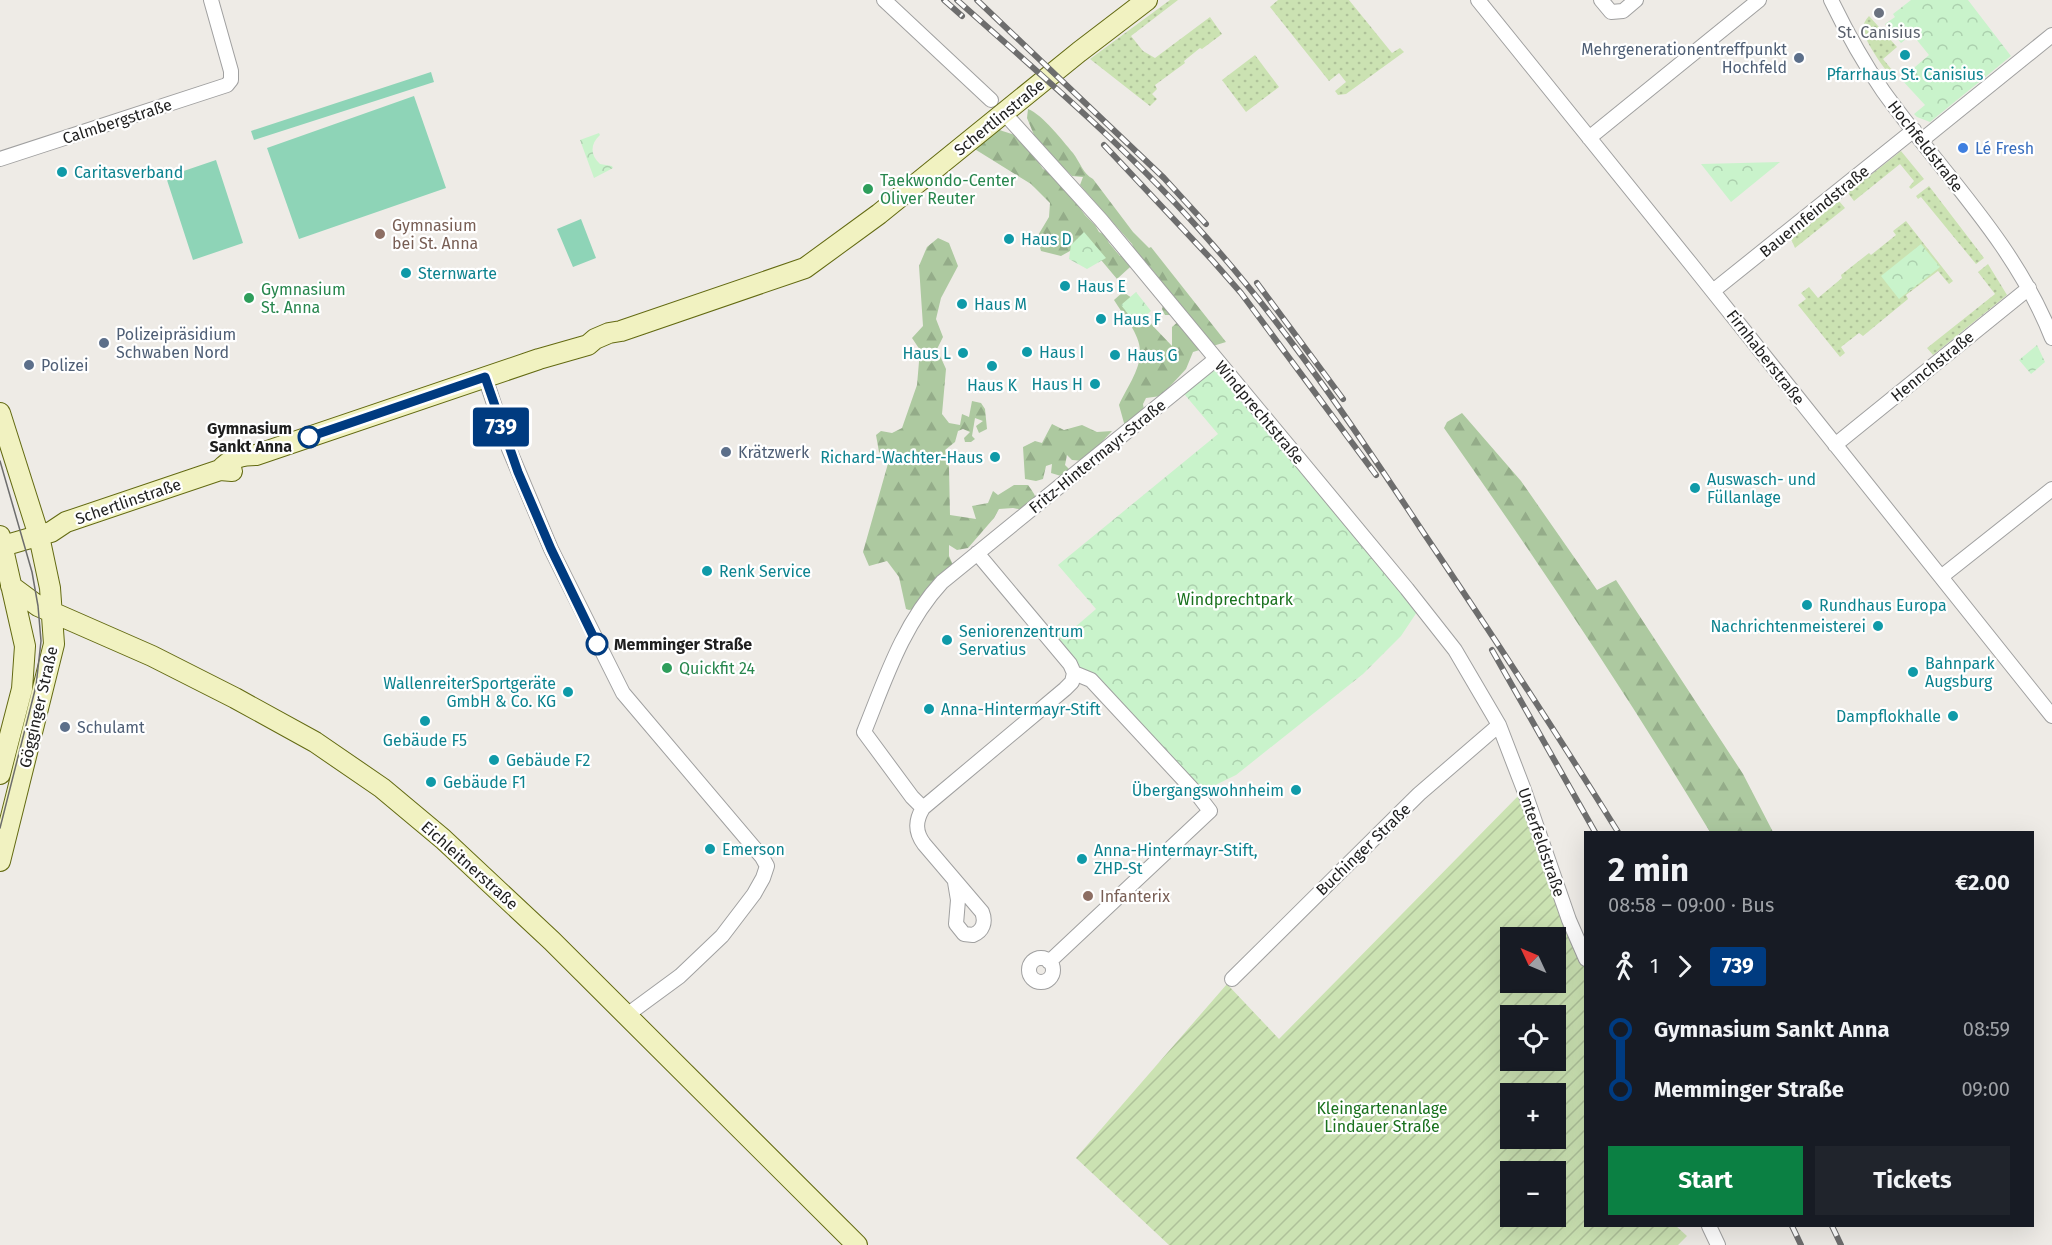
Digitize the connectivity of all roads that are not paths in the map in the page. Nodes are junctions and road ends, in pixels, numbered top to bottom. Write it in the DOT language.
graph roads {
  1 [pos="211,0"];
  2 [pos="884,0"];
  3 [pos="1147,0"];
  4 [pos="1478,0"];
  5 [pos="1601,0"];
  6 [pos="1636,0"];
  7 [pos="1759,0"];
  8 [pos="1831,0"];
  9 [pos="2052,35"];
  10 [pos="997,106"];
  11 [pos="1918,135"];
  12 [pos="1589,138"];
  13 [pos="0,159"];
  14 [pos="2029,288"];
  15 [pos="1713,291"];
  16 [pos="2052,338"];
  17 [pos="1216,359"];
  18 [pos="485,377"];
  19 [pos="0,413"];
  20 [pos="1835,445"];
  21 [pos="2052,489"];
  22 [pos="39,536"];
  23 [pos="1,543"];
  24 [pos="977,553"];
  25 [pos="1941,577"];
  26 [pos="11,586"];
  27 [pos="53,612"];
  28 [pos="1074,673"];
  29 [pos="2052,716"];
  30 [pos="1499,725"];
  31 [pos="0,774"];
  32 [pos="923,808"];
  33 [pos="0,861"];
  34 [pos="955,882"];
  35 [pos="1584,954"];
  36 [pos="1049,962"];
  37 [pos="1232,979"];
  38 [pos="627,1015"];
  39 [pos="1709,1227"];
  40 [pos="856,1245"];
  41 [pos="1718,1245"];
  1 -- 13 [label="street, Calmbergstraße"];
  2 -- 10 [label="street, Windprechtstraße"];
  3 -- 10 [label="main road, Schertlinstraße"];
  4 -- 12 [label="street, Firnhaberstraße"];
  5 -- 6 [label="street"];
  7 -- 12 [label="street"];
  8 -- 11 [label="street, Hochfeldstraße"];
  9 -- 11 [label="street, Bauernfeindstraße"];
  10 -- 17 [label="street, Windprechtstraße"];
  10 -- 18 [label="main road, Schertlinstraße"];
  11 -- 14 [label="street, Hochfeldstraße"];
  11 -- 15 [label="street, Bauernfeindstraße"];
  12 -- 15 [label="street, Firnhaberstraße"];
  14 -- 16 [label="street, Hochfeldstraße"];
  14 -- 20 [label="street, Hennchstraße"];
  15 -- 20 [label="street, Firnhaberstraße"];
  17 -- 24 [label="street, Fritz-Hintermayr-Straße"];
  17 -- 30 [label="street, Windprechtstraße"];
  18 -- 22 [label="main road, Schertlinstraße"];
  18 -- 38 [label="street"];
  19 -- 22 [label="main road, Gögginger Straße"];
  20 -- 25 [label="street, Firnhaberstraße"];
  21 -- 25 [label="street"];
  22 -- 23 [label="main road, Schertlinstraße"];
  22 -- 27 [label="main road, Gögginger Straße"];
  23 -- 26 [label="main road, Gögginger Straße"];
  24 -- 28 [label="street"];
  24 -- 32 [label="street, Fritz-Hintermayr-Straße"];
  25 -- 29 [label="street, Firnhaberstraße"];
  26 -- 27 [label="main road, Eichleitnerstraße"];
  26 -- 31 [label="main road, Gögginger Straße"];
  27 -- 33 [label="main road, Gögginger Straße"];
  27 -- 38 [label="main road, Eichleitnerstraße"];
  28 -- 32 [label="street"];
  28 -- 36 [label="street"];
  30 -- 35 [label="street, Unterfeldstraße"];
  30 -- 37 [label="street, Buchinger Straße"];
  32 -- 34 [label="street"];
  38 -- 40 [label="main road, Eichleitnerstraße"];
  39 -- 41 [label="street"];
}
